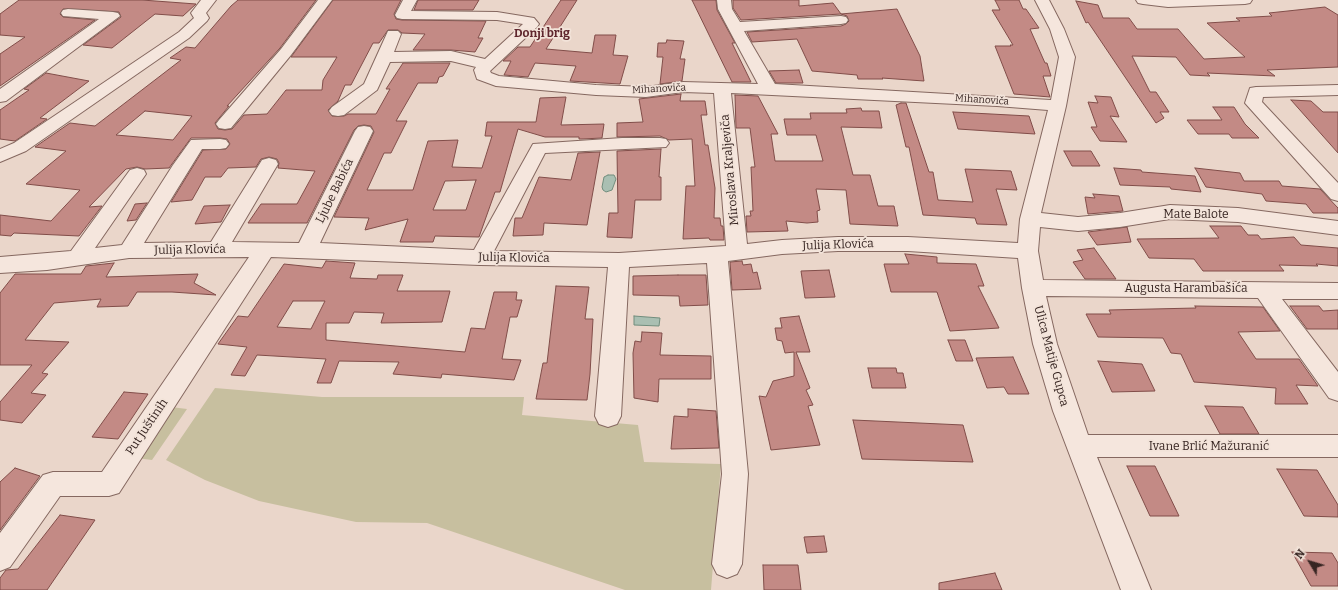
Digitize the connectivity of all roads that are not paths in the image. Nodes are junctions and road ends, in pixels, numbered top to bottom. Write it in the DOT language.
graph roads {
  1 [pos="209,0"];
  2 [pos="325,0"];
  3 [pos="410,0"];
  4 [pos="724,0"];
  5 [pos="1042,0"];
  6 [pos="1143,0"];
  7 [pos="1245,0"];
  8 [pos="1167,1"];
  9 [pos="68,13"];
  10 [pos="841,20"];
  11 [pos="734,27"];
  12 [pos="393,34"];
  13 [pos="384,57"];
  14 [pos="486,64"];
  15 [pos="722,88"];
  16 [pos="769,89"];
  17 [pos="1338,90"];
  18 [pos="0,97"];
  19 [pos="1058,106"];
  20 [pos="338,111"];
  21 [pos="226,124"];
  22 [pos="364,131"];
  23 [pos="660,142"];
  24 [pos="220,144"];
  25 [pos="0,156"];
  26 [pos="269,164"];
  27 [pos="137,174"];
  28 [pos="1338,195"];
  29 [pos="1030,219"];
  30 [pos="1338,228"];
  31 [pos="217,249"];
  32 [pos="266,249"];
  33 [pos="306,250"];
  34 [pos="129,251"];
  35 [pos="1028,251"];
  36 [pos="727,253"];
  37 [pos="78,257"];
  38 [pos="480,258"];
  39 [pos="619,260"];
  40 [pos="0,265"];
  41 [pos="1033,288"];
  42 [pos="1264,290"];
  43 [pos="1338,291"];
  44 [pos="1338,391"];
  45 [pos="608,416"];
  46 [pos="1080,446"];
  47 [pos="1338,446"];
  48 [pos="0,557"];
  49 [pos="727,564"];
  50 [pos="1136,590"];
  1 -- 25 [label="street"];
  2 -- 21 [label="street"];
  3 -- 14 [label="street"];
  4 -- 11 [label="street"];
  5 -- 19 [label="street, Ulica Matije Gupca"];
  6 -- 8 [label="street"];
  7 -- 8 [label="street"];
  9 -- 18 [label="street"];
  10 -- 11 [label="street"];
  11 -- 16 [label="street"];
  12 -- 13 [label="street"];
  13 -- 14 [label="street"];
  13 -- 20 [label="street"];
  14 -- 15 [label="street, Mihanoviča"];
  15 -- 16 [label="street, Mihanoviča"];
  15 -- 36 [label="street, Miroslava Kraljeviča"];
  16 -- 19 [label="street, Mihanoviča"];
  17 -- 28 [label="street"];
  19 -- 29 [label="street, Ulica Matije Gupca"];
  22 -- 33 [label="street, Ljube Babića"];
  23 -- 38 [label="street"];
  24 -- 34 [label="street"];
  26 -- 31 [label="street"];
  27 -- 37 [label="street"];
  29 -- 30 [label="street, Mate Balote"];
  29 -- 35 [label="street, Ulica Matije Gupca"];
  31 -- 32 [label="street, Julija Klovića"];
  31 -- 34 [label="street, Julija Klovića"];
  32 -- 33 [label="street, Julija Klovića"];
  32 -- 48 [label="street, Put Juštinih"];
  33 -- 38 [label="street, Julija Klovića"];
  34 -- 37 [label="street, Julija Klovića"];
  35 -- 36 [label="street, Julija Klovića"];
  35 -- 41 [label="street, Ulica Matije Gupca"];
  36 -- 39 [label="street, Julija Klovića"];
  36 -- 49 [label="street, Miroslava Kraljeviča"];
  37 -- 40 [label="street, Julija Klovića"];
  38 -- 39 [label="street, Julija Klovića"];
  39 -- 45 [label="street"];
  41 -- 42 [label="street, Augusta Harambašića"];
  41 -- 46 [label="street, Ulica Matije Gupca"];
  42 -- 43 [label="street, Augusta Harambašića"];
  42 -- 44 [label="street"];
  46 -- 47 [label="street, Ivane Brlić Mažuranić"];
  46 -- 50 [label="street, Ulica Matije Gupca"];
}
